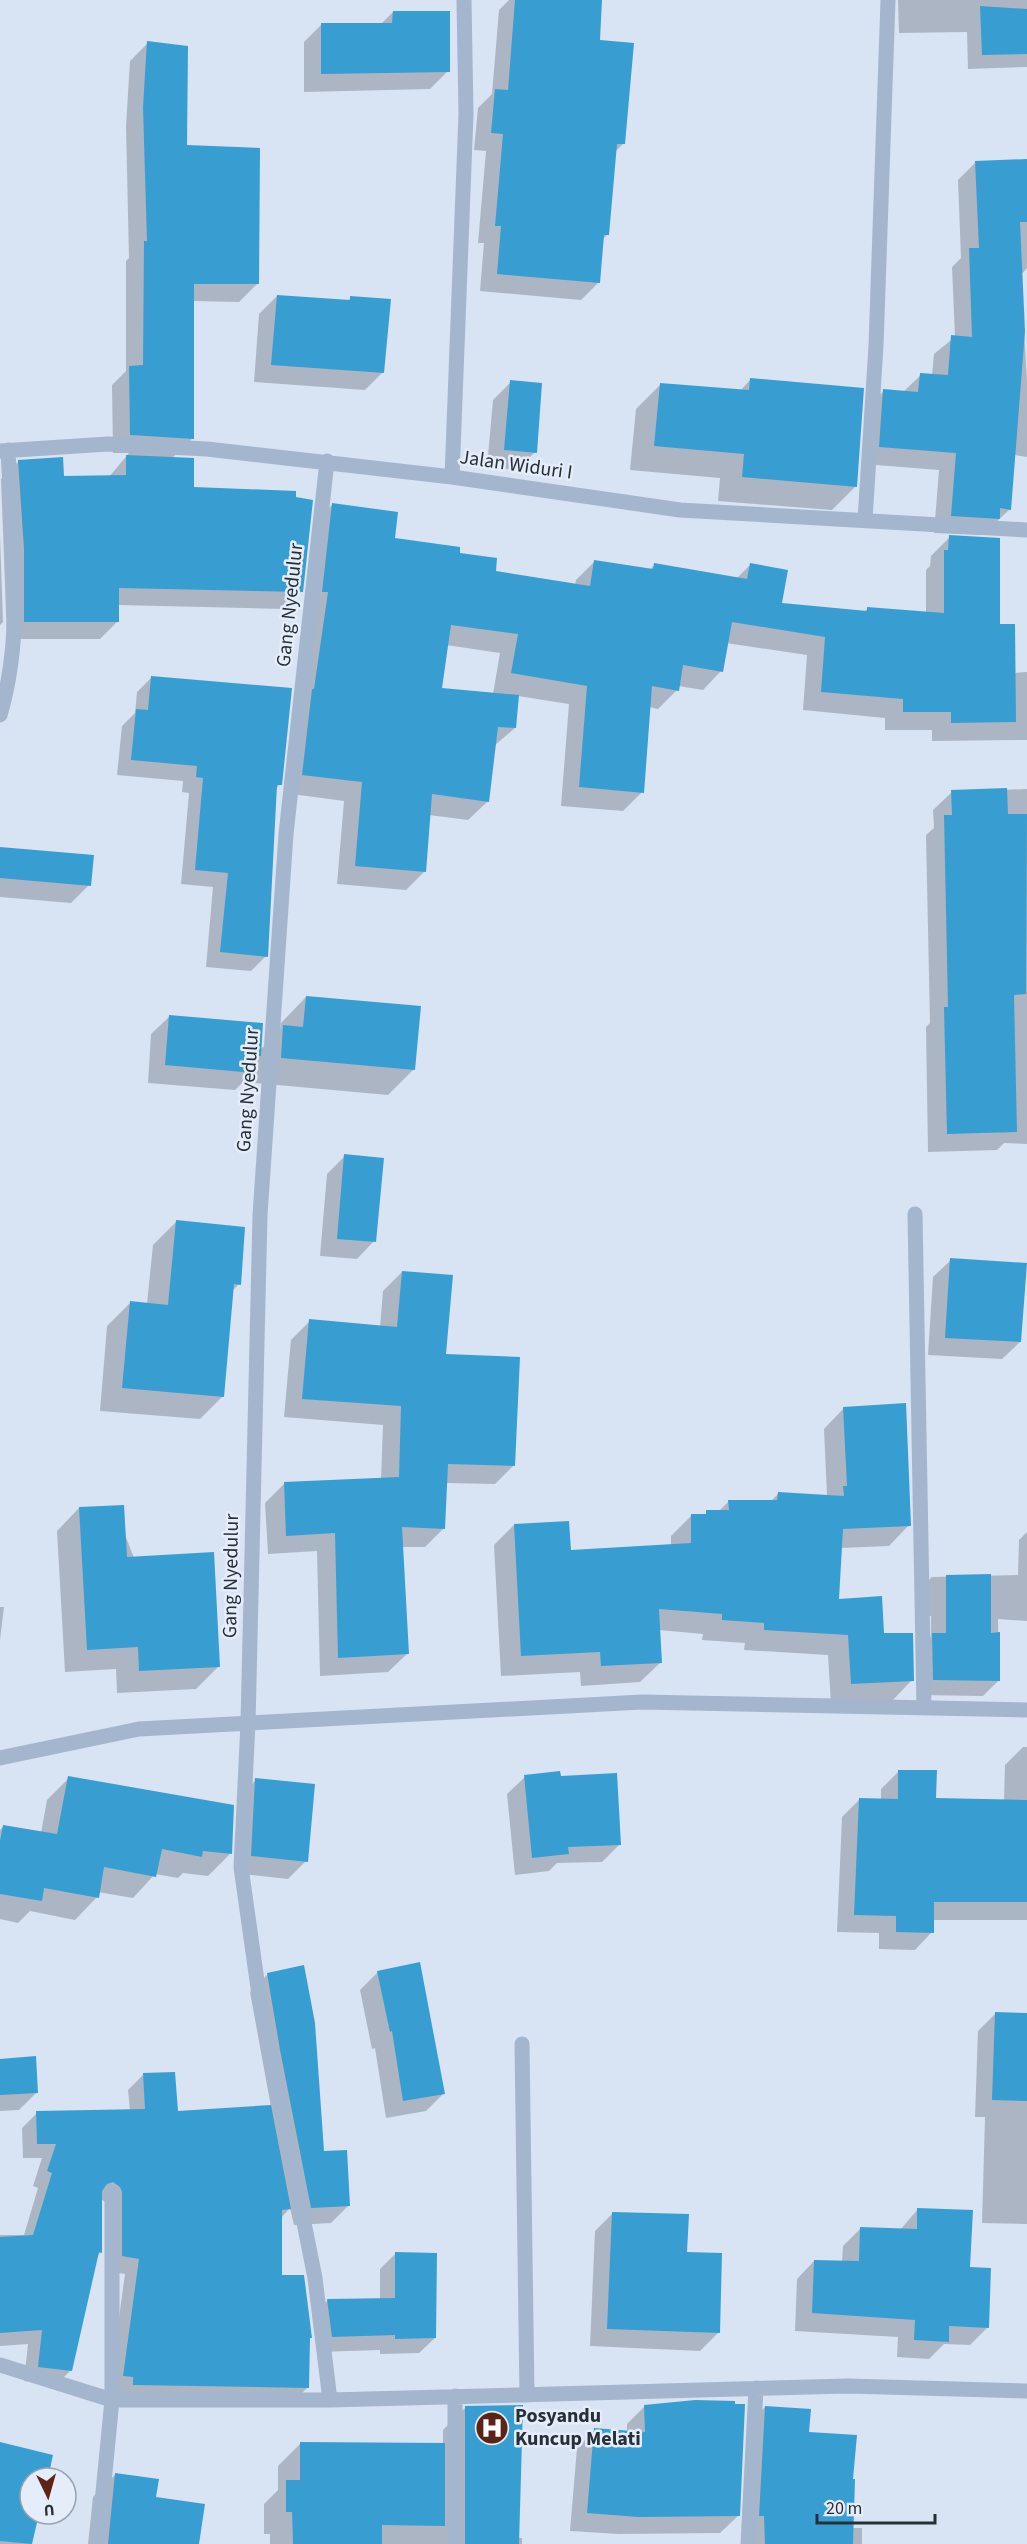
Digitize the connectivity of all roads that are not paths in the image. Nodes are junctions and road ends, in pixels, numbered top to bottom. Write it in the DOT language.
graph roads {
  1 [pos="464,0"];
  2 [pos="888,0"];
  3 [pos="4,450"];
  4 [pos="327,461"];
  5 [pos="452,477"];
  6 [pos="865,520"];
  7 [pos="1027,530"];
  8 [pos="0,715"];
  9 [pos="915,1214"];
  10 [pos="924,1708"];
  11 [pos="1027,1710"];
  12 [pos="248,1723"];
  13 [pos="0,1758"];
  14 [pos="522,2044"];
  15 [pos="112,2192"];
  16 [pos="0,2365"];
  17 [pos="756,2388"];
  18 [pos="1027,2391"];
  19 [pos="527,2395"];
  20 [pos="455,2396"];
  21 [pos="112,2400"];
  22 [pos="330,2400"];
  23 [pos="98,2544"];
  24 [pos="455,2544"];
  25 [pos="748,2544"];
  1 -- 5 [label="street"];
  2 -- 6 [label="street"];
  3 -- 4 [label="street, Jalan Widuri I"];
  3 -- 8 [label="street"];
  4 -- 5 [label="street, Jalan Widuri I"];
  4 -- 12 [label="street, Gang Nyedulur"];
  5 -- 6 [label="street, Jalan Widuri I"];
  6 -- 7 [label="street, Jalan Widuri I"];
  9 -- 10 [label="street"];
  10 -- 11 [label="street"];
  10 -- 12 [label="street"];
  12 -- 13 [label="street"];
  12 -- 22 [label="street, Gang Nyedulur"];
  14 -- 19 [label="street"];
  15 -- 21 [label="street"];
  16 -- 21 [label="street"];
  17 -- 18 [label="street"];
  17 -- 19 [label="street"];
  17 -- 25 [label="street"];
  19 -- 20 [label="street"];
  20 -- 22 [label="street"];
  20 -- 24 [label="street"];
  21 -- 22 [label="street"];
  21 -- 23 [label="street"];
}
